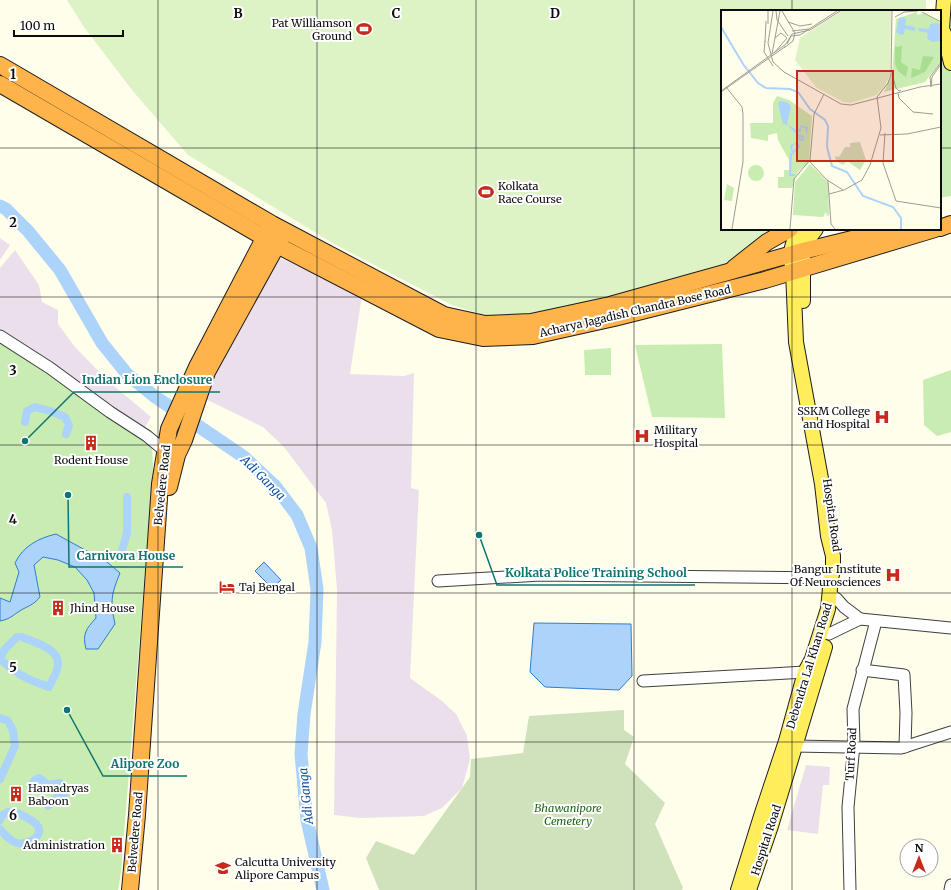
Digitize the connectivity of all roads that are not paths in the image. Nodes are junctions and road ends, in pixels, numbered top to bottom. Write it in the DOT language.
graph roads {
  1 [pos="935,0"];
  2 [pos="944,0"];
  3 [pos="934,10"];
  4 [pos="942,29"];
  5 [pos="941,37"];
  6 [pos="951,63"];
  7 [pos="0,65"];
  8 [pos="3,86"];
  9 [pos="788,230"];
  10 [pos="801,230"];
  11 [pos="815,230"];
  12 [pos="890,230"];
  13 [pos="918,230"];
  14 [pos="274,234"];
  15 [pos="797,261"];
  16 [pos="728,272"];
  17 [pos="612,312"];
  18 [pos="0,336"];
  19 [pos="196,385"];
  20 [pos="165,451"];
  21 [pos="831,578"];
  22 [pos="438,581"];
  23 [pos="833,597"];
  24 [pos="860,619"];
  25 [pos="876,621"];
  26 [pos="951,628"];
  27 [pos="825,633"];
  28 [pos="862,670"];
  29 [pos="805,672"];
  30 [pos="643,681"];
  31 [pos="951,732"];
  32 [pos="794,746"];
  33 [pos="854,747"];
  34 [pos="905,747"];
  35 [pos="951,885"];
  36 [pos="134,889"];
  37 [pos="738,890"];
  38 [pos="749,890"];
  39 [pos="850,890"];
  40 [pos="950,890"];
  1 -- 3 [label="main road"];
  2 -- 4 [label="main road"];
  4 -- 5 [label="main road"];
  4 -- 6 [label="main road"];
  7 -- 14 [label="highway"];
  8 -- 14 [label="highway"];
  9 -- 16 [label="highway"];
  10 -- 15 [label="main road, Hospital Road"];
  11 -- 15 [label="main road, Hospital Road"];
  12 -- 15 [label="highway, Acharya Jagadish Chandra Bose Road"];
  13 -- 15 [label="highway, Acharya Jagadish Chandra Bose Road"];
  14 -- 17 [label="highway, Acharya Jagadish Chandra Bose Road"];
  14 -- 19 [label="highway, Belvedere Road"];
  15 -- 16 [label="highway, Acharya Jagadish Chandra Bose Road"];
  15 -- 17 [label="highway, Acharya Jagadish Chandra Bose Road"];
  15 -- 21 [label="main road, Debendra Lal Khan Road"];
  15 -- 23 [label="main road, Hospital Road"];
  16 -- 17 [label="highway, Acharya Jagadish Chandra Bose Road"];
  18 -- 20 [label="street"];
  19 -- 20 [label="highway, Belvedere Road"];
  19 -- 36 [label="highway, Belvedere Road"];
  20 -- 36 [label="highway, Belvedere Road"];
  21 -- 22 [label="street"];
  21 -- 23 [label="main road, Debendra Lal Khan Road"];
  23 -- 24 [label="street"];
  23 -- 27 [label="main road, Debendra Lal Khan Road"];
  24 -- 25 [label="street"];
  24 -- 27 [label="street"];
  25 -- 26 [label="street"];
  25 -- 28 [label="street, Turf Road"];
  27 -- 29 [label="main road, Debendra Lal Khan Road"];
  27 -- 32 [label="main road, Hospital Road"];
  28 -- 33 [label="street, Turf Road"];
  28 -- 34 [label="street"];
  29 -- 30 [label="street"];
  29 -- 37 [label="main road, Debendra Lal Khan Road"];
  31 -- 34 [label="street"];
  32 -- 33 [label="street"];
  32 -- 38 [label="main road, Hospital Road"];
  33 -- 34 [label="street"];
  33 -- 39 [label="street, Turf Road"];
  35 -- 40 [label="street"];
}
